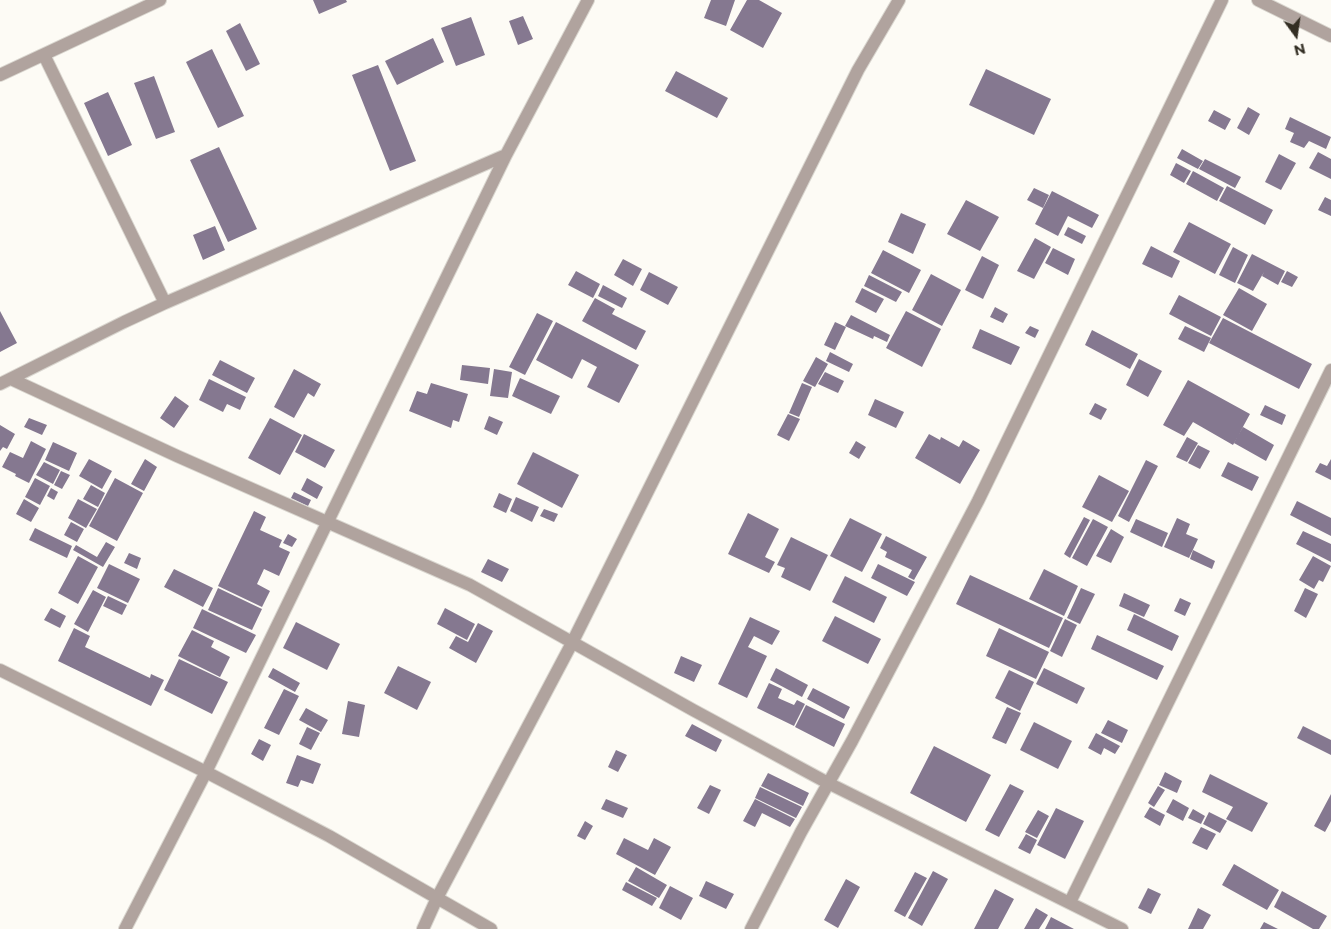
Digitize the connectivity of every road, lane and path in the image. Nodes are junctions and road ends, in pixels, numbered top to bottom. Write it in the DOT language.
graph roads {
  1 [pos="160,0"];
  2 [pos="588,0"];
  3 [pos="899,0"];
  4 [pos="1222,0"];
  5 [pos="1258,0"];
  6 [pos="1331,36"];
  7 [pos="44,55"];
  8 [pos="0,75"];
  9 [pos="506,155"];
  10 [pos="165,303"];
  11 [pos="1331,370"];
  12 [pos="5,382"];
  13 [pos="328,523"];
  14 [pos="572,643"];
  15 [pos="0,670"];
  16 [pos="206,772"];
  17 [pos="828,783"];
  18 [pos="437,898"];
  19 [pos="1070,902"];
  20 [pos="125,929"];
  21 [pos="423,929"];
  22 [pos="491,929"];
  23 [pos="751,929"];
  24 [pos="1122,929"];
  1 -- 7 [label="street"];
  2 -- 9 [label="street"];
  3 -- 14 [label="street"];
  4 -- 17 [label="street"];
  5 -- 6 [label="street"];
  7 -- 8 [label="street"];
  7 -- 10 [label="street"];
  9 -- 10 [label="street"];
  9 -- 13 [label="street"];
  10 -- 12 [label="street"];
  11 -- 19 [label="street"];
  12 -- 13 [label="street"];
  13 -- 14 [label="street"];
  13 -- 16 [label="street"];
  14 -- 17 [label="street"];
  14 -- 18 [label="street"];
  15 -- 16 [label="street"];
  16 -- 18 [label="street"];
  16 -- 20 [label="street"];
  17 -- 19 [label="street"];
  17 -- 23 [label="street"];
  18 -- 21 [label="street"];
  18 -- 22 [label="street"];
  19 -- 24 [label="street"];
}
